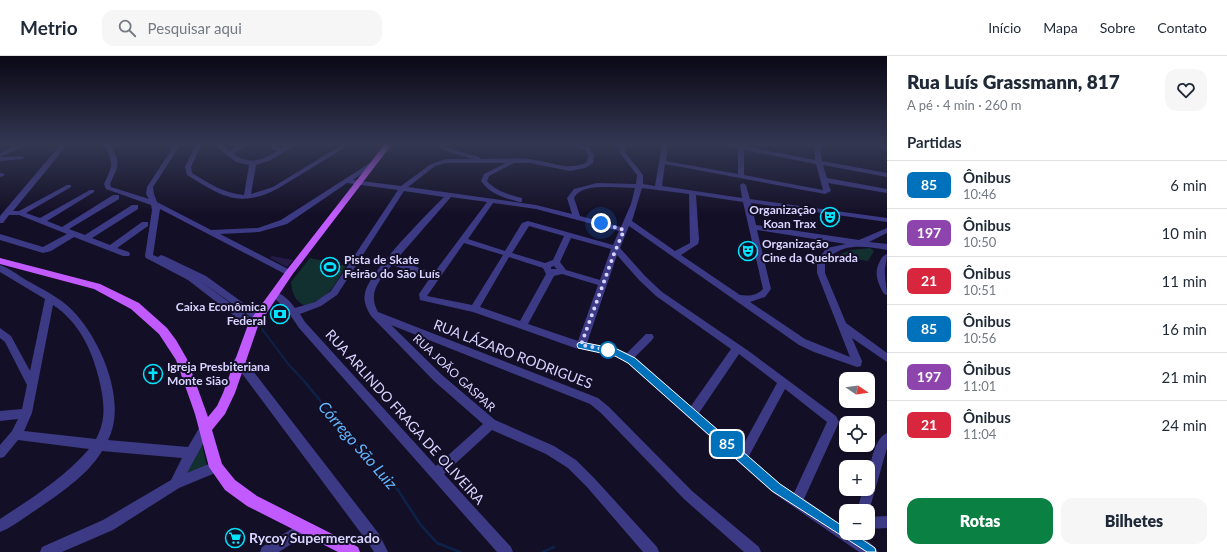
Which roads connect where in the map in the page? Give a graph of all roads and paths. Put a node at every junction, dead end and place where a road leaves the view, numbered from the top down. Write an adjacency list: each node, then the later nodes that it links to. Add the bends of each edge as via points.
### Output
1 (46, 167): 40 (street)
2 (115, 167): 37 (street, via 106,187)
3 (163, 167): 37 (street, via 150,187 149,195)
4 (188, 167): 34 (street, via 189,174 220,193)
5 (252, 167): 34 (street)
6 (310, 167): 34 (street, via 267,192)
7 (367, 167): 22 (street)
8 (371, 167): 23 (main road)
9 (430, 167): 28 (street)
10 (501, 167): 39 (street, via 486,175 484,181 487,186)
11 (562, 167): 12 (street)
12 (582, 167)
13 (634, 167): 25 (street, via 640,175)
14 (662, 167): 27 (street)
15 (692, 167): 20 (street)
16 (741, 167): 20 (street)
17 (820, 167): 21 (street)
18 (846, 167): 19 (street)
19 (887, 175)
20 (741, 176): 21 (street, via 821,193 827,191)
21 (824, 180): 30 (street)
22 (346, 181): 23 (street); 51 (street, via 295,215 272,226 246,232)
23 (358, 182): 28 (street); 70 (main road)
24 (69, 186): 41 (street)
25 (639, 186): 27 (street); 42 (street, via 590,186 578,190 571,195); 47 (street)
26 (743, 186): 36 (street)
27 (658, 188): 31 (street)
28 (402, 189): 32 (street); 81 (street, via 334,293 318,304)
29 (92, 191): 43 (street)
30 (887, 191)
31 (692, 193): 36 (street); 63 (street, via 694,244)
32 (449, 194): 35 (street); 66 (street)
33 (116, 197): 49 (street)
34 (246, 197)
35 (492, 200): 39 (street); 56 (street)
36 (746, 200): 44 (street); 48 (street)
37 (155, 204): 51 (street); 83 (street, via 156,215 148,255 150,258 191,278)
38 (135, 207): 55 (street)
39 (536, 207): 42 (street)
40 (7, 213): 41 (street); 45 (street)
41 (20, 213): 43 (street)
42 (577, 217): 47 (street)
43 (41, 220): 49 (street)
44 (887, 220)
45 (0, 221)
46 (145, 224): 59 (street)
47 (626, 226): 60 (street); 63 (street)
48 (752, 227): 57 (street); 78 (street, via 767,289 761,296)
49 (64, 229): 52 (street)
50 (887, 230): 57 (street)
51 (211, 232): 70 (street)
52 (74, 233): 54 (street, via 44,250); 55 (street)
53 (569, 234): 60 (street); 62 (street, via 532,224 525,225); 67 (street)
54 (0, 237)
55 (87, 238): 59 (street)
56 (463, 240): 62 (street); 71 (street)
57 (860, 242): 58 (street); 85 (street, via 830,250 821,260 821,273)
58 (887, 247)
59 (111, 248): 61 (street)
60 (616, 248): 73 (street); 89 (street, via 649,285)
61 (126, 254)
62 (507, 254): 69 (street); 80 (street)
63 (676, 254): 78 (street)
64 (887, 257): 72 (street, via 879,271)
65 (0, 261): 99 (main road, via 97,286 134,306 163,331 172,343 183,364)
66 (390, 262): 71 (street); 82 (street, via 371,287 369,304)
67 (559, 267): 69 (street, via 549,264); 73 (street)
68 (0, 268): 77 (street)
69 (549, 270): 84 (street)
70 (289, 273): 74 (main road)
71 (436, 277): 80 (street, via 423,294 424,299)
72 (884, 279): 75 (street)
73 (604, 284): 88 (street)
74 (280, 285): 76 (main road); 79 (street, RUA ARLINDO FRAGA DE OLIVEIRA)
75 (887, 292)
76 (274, 294): 79 (street, RUA ARLINDO FRAGA DE OLIVEIRA); 83 (main road)
77 (50, 298): 94 (street); 102 (street, via 59,303 78,324 100,361 110,415)
78 (740, 298): 85 (street, via 802,342 857,363)
79 (284, 301): 81 (street, RUA ARLINDO FRAGA DE OLIVEIRA)
80 (474, 309): 84 (street)
81 (294, 312): 107 (street, RUA ARLINDO FRAGA DE OLIVEIRA, via 302,325)
82 (374, 314): 98 (street, RUA JOÃO GASPAR, via 438,378); 123 (street, RUA LÁZARO RODRIGUES, via 594,401 688,495)
83 (255, 322): 92 (main road)
84 (523, 325): 88 (street)
85 (843, 326): 91 (street)
86 (0, 332): 94 (street, via 8,339)
87 (649, 337): 90 (street)
88 (581, 345): 90 (street)
89 (737, 349): 93 (street); 96 (street)
90 (628, 358): 96 (street)
91 (887, 358)
92 (239, 361): 99 (main road, via 221,410); 120 (street, via 374,539)
93 (783, 382): 105 (street); 109 (street, via 834,422)
94 (33, 386): 95 (street)
95 (27, 413): 97 (street); 100 (street)
96 (692, 414): 105 (street)
97 (0, 416)
98 (491, 424): 107 (street); 122 (street, RUA JOÃO GASPAR, via 563,457 591,483)
99 (206, 430): 104 (street); 106 (main road)
100 (16, 435): 102 (street); 103 (street)
101 (887, 438): 110 (street, via 882,445)
102 (100, 445): 104 (street); 113 (street, via 65,481)
103 (0, 453)
104 (191, 453): 108 (street)
105 (742, 458): 109 (street)
106 (216, 467): 108 (street); 115 (main road, via 230,485 252,501)
107 (436, 474): 121 (street, RUA ARLINDO FRAGA DE OLIVEIRA)
108 (175, 484): 117 (street, via 108,525)
109 (796, 502): 114 (street)
110 (865, 504)
111 (887, 522): 112 (street)
112 (875, 523)
113 (0, 526)
114 (839, 527)
115 (303, 528): 118 (street); 119 (main road)
116 (859, 540): 124 (street)
117 (47, 552)
118 (267, 552)
119 (353, 552)
120 (381, 552)
121 (506, 552)
122 (652, 552)
123 (754, 552)
124 (871, 552)

